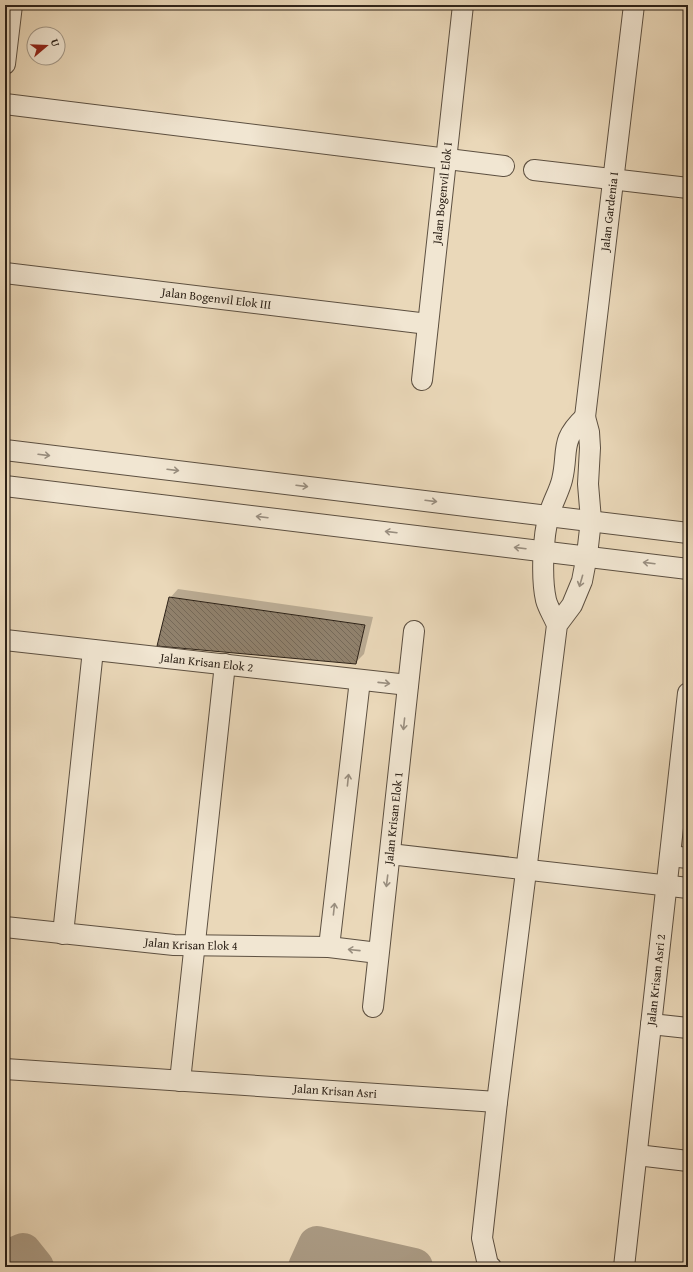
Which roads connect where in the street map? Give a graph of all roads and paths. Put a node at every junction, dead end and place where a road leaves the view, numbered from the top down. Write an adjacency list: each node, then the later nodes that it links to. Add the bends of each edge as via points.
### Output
1 (12, 5): 4 (street)
2 (463, 5): 6 (street, Jalan Bogenvil Elok I)
3 (634, 5): 9 (street, Jalan Gardenia I)
4 (5, 64)
5 (5, 104): 6 (street)
6 (446, 159): 7 (street); 12 (street, Jalan Bogenvil Elok I)
7 (504, 166)
8 (534, 170): 9 (street)
9 (613, 178): 10 (street); 14 (street, Jalan Gardenia I)
10 (688, 188)
11 (5, 273): 12 (street, Jalan Bogenvil Elok III)
12 (428, 324): 13 (street, Jalan Bogenvil Elok I)
13 (422, 380)
14 (585, 417): 16 (street, via 573,428 566,442); 17 (street, Jalan Gardenia I, via 590,448)
15 (5, 450): 19 (street, one-way to 19)
16 (562, 480): 17 (street); 19 (street)
17 (588, 484): 20 (street, Jalan Gardenia I)
18 (5, 486): 22 (street, one-way to 18)
19 (549, 515): 20 (street); 22 (street)
20 (591, 520): 21 (street); 23 (street, Jalan Gardenia I)
21 (688, 533)
22 (544, 550): 23 (street); 25 (street, via 546,600)
23 (587, 555): 24 (street, one-way to 23); 25 (street, Jalan Gardenia I, one-way to 25, via 582,581 572,605)
24 (688, 568)
25 (557, 625): 36 (street)
26 (414, 631): 31 (street, Jalan Krisan Elok 1)
27 (5, 640): 28 (street, Jalan Krisan Elok 2)
28 (93, 650): 29 (street, Jalan Krisan Elok 2); 40 (street)
29 (225, 664): 30 (street, Jalan Krisan Elok 2); 41 (street)
30 (360, 680): 31 (street, Jalan Krisan Elok 2, one-way to 31); 42 (street, one-way to 30)
31 (408, 685): 34 (street, Jalan Krisan Elok 1, one-way to 34)
32 (688, 693): 33 (street, Jalan Krisan Asri 2)
33 (686, 721): 35 (street, Jalan Krisan Asri 2)
34 (390, 854): 36 (street); 43 (street, Jalan Krisan Elok 1, one-way to 43)
35 (679, 857): 37 (street, Jalan Krisan Asri 2)
36 (526, 870): 37 (street); 49 (street)
37 (667, 886): 38 (street); 45 (street, Jalan Krisan Asri 2)
38 (688, 888)
39 (5, 928): 40 (street, Jalan Krisan Elok 4)
40 (63, 934): 41 (street, Jalan Krisan Elok 4)
41 (195, 945): 42 (street, Jalan Krisan Elok 4); 48 (street)
42 (329, 948): 43 (street, Jalan Krisan Elok 4, one-way to 42)
43 (378, 953): 44 (street, Jalan Krisan Elok 1)
44 (374, 1007)
45 (651, 1024): 46 (street); 50 (street, Jalan Krisan Asri 2)
46 (688, 1028)
47 (5, 1069): 48 (street, Jalan Krisan Asri)
48 (180, 1081): 49 (street, Jalan Krisan Asri)
49 (497, 1102): 52 (street, via 482,1238 488,1265)
50 (637, 1155): 51 (street); 53 (street, Jalan Krisan Asri 2)
51 (688, 1161)
52 (491, 1267)
53 (624, 1267)

